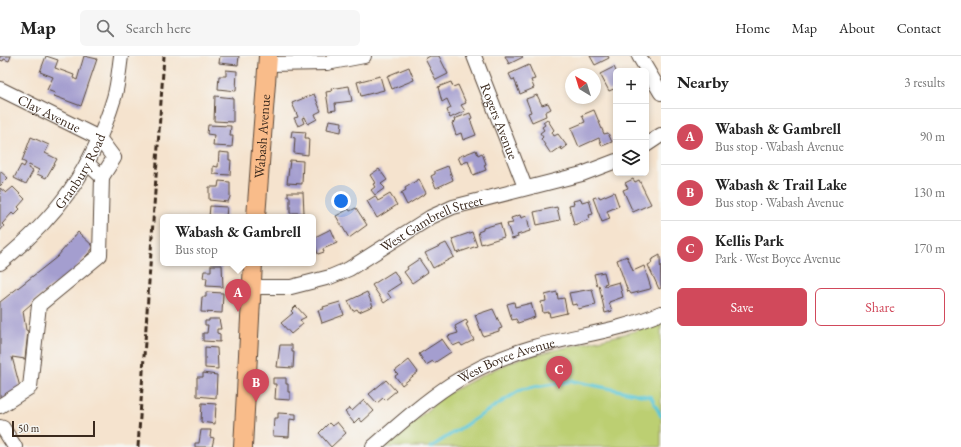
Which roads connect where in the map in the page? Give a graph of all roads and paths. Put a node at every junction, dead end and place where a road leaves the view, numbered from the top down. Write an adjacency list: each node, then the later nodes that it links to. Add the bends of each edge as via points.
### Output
1 (121, 56): 9 (street, Granbury Road, via 114,97)
2 (364, 56): 5 (street, via 327,63)
3 (474, 56): 14 (street, Rogers Avenue)
4 (639, 56): 7 (street)
5 (268, 60): 15 (main road, Wabash Avenue)
6 (0, 89): 9 (street, Clay Avenue)
7 (661, 93)
8 (661, 136): 10 (street)
9 (98, 138): 12 (street, Granbury Road); 13 (street, via 114,158)
10 (649, 143)
11 (613, 162): 14 (street, West Gambrell Street, via 582,174)
12 (87, 163): 13 (street); 16 (street, Granbury Road, via 75,186 60,206 27,242)
13 (102, 177): 20 (street, via 100,254 39,305 30,387)
14 (525, 187): 18 (street, West Gambrell Street, via 453,207 431,217 360,262 330,277 291,287)
15 (256, 214)
16 (0, 264)
17 (253, 266): 18 (main road)
18 (251, 287): 23 (main road)
19 (661, 313): 24 (street, West Boyce Avenue, via 609,331 535,347 478,368 433,395)
20 (0, 406)
21 (0, 428): 22 (street, via 3,428)
22 (15, 447)
23 (243, 447)
24 (373, 447)

